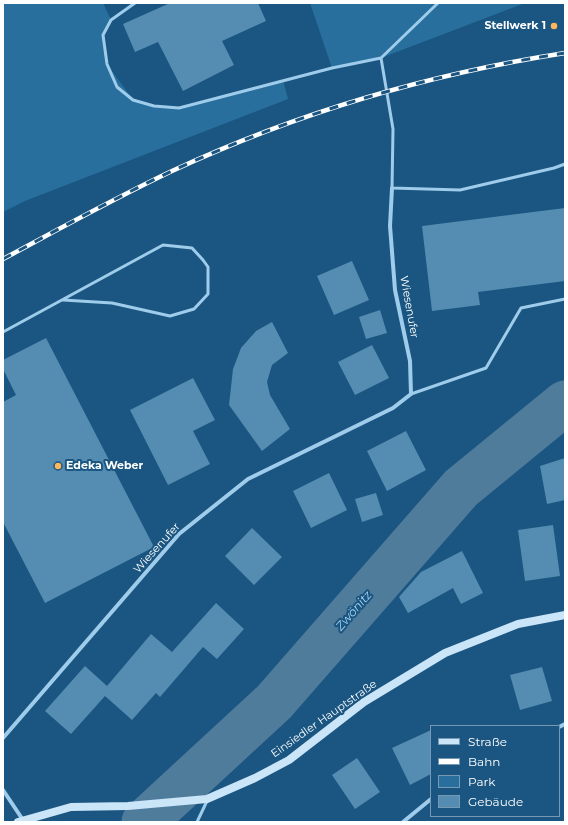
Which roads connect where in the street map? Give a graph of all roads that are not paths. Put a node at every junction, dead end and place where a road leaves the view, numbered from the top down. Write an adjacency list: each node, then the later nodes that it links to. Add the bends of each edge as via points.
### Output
1 (135, 3): 3 (lane, via 111,20 103,35 107,64 118,87 133,100 154,106 180,108 332,68)
2 (438, 3): 3 (lane)
3 (381, 58): 5 (lane, Wiesenufer, via 393,129)
4 (565, 164): 5 (lane, via 460,190)
5 (392, 188): 9 (street, Wiesenufer, via 390,226 395,290 410,360)
6 (565, 299): 9 (lane, via 521,308 486,368)
7 (63, 300): 7 (lane, via 112,303 170,316 194,309 208,294 208,267 192,248 163,245); 8 (lane)
8 (3, 332)
9 (411, 394): 11 (street, Wiesenufer, via 393,408 248,479 178,534)
10 (565, 615): 13 (main road, Einsiedler Hauptstraße, via 518,624 445,653 364,702 289,760)
11 (3, 738)
12 (3, 790): 15 (street)
13 (207, 799): 15 (main road, Einsiedler Hauptstraße, via 128,806 70,807); 16 (lane)
14 (430, 800): 17 (street)
15 (20, 821)
16 (197, 822)
17 (403, 822)

